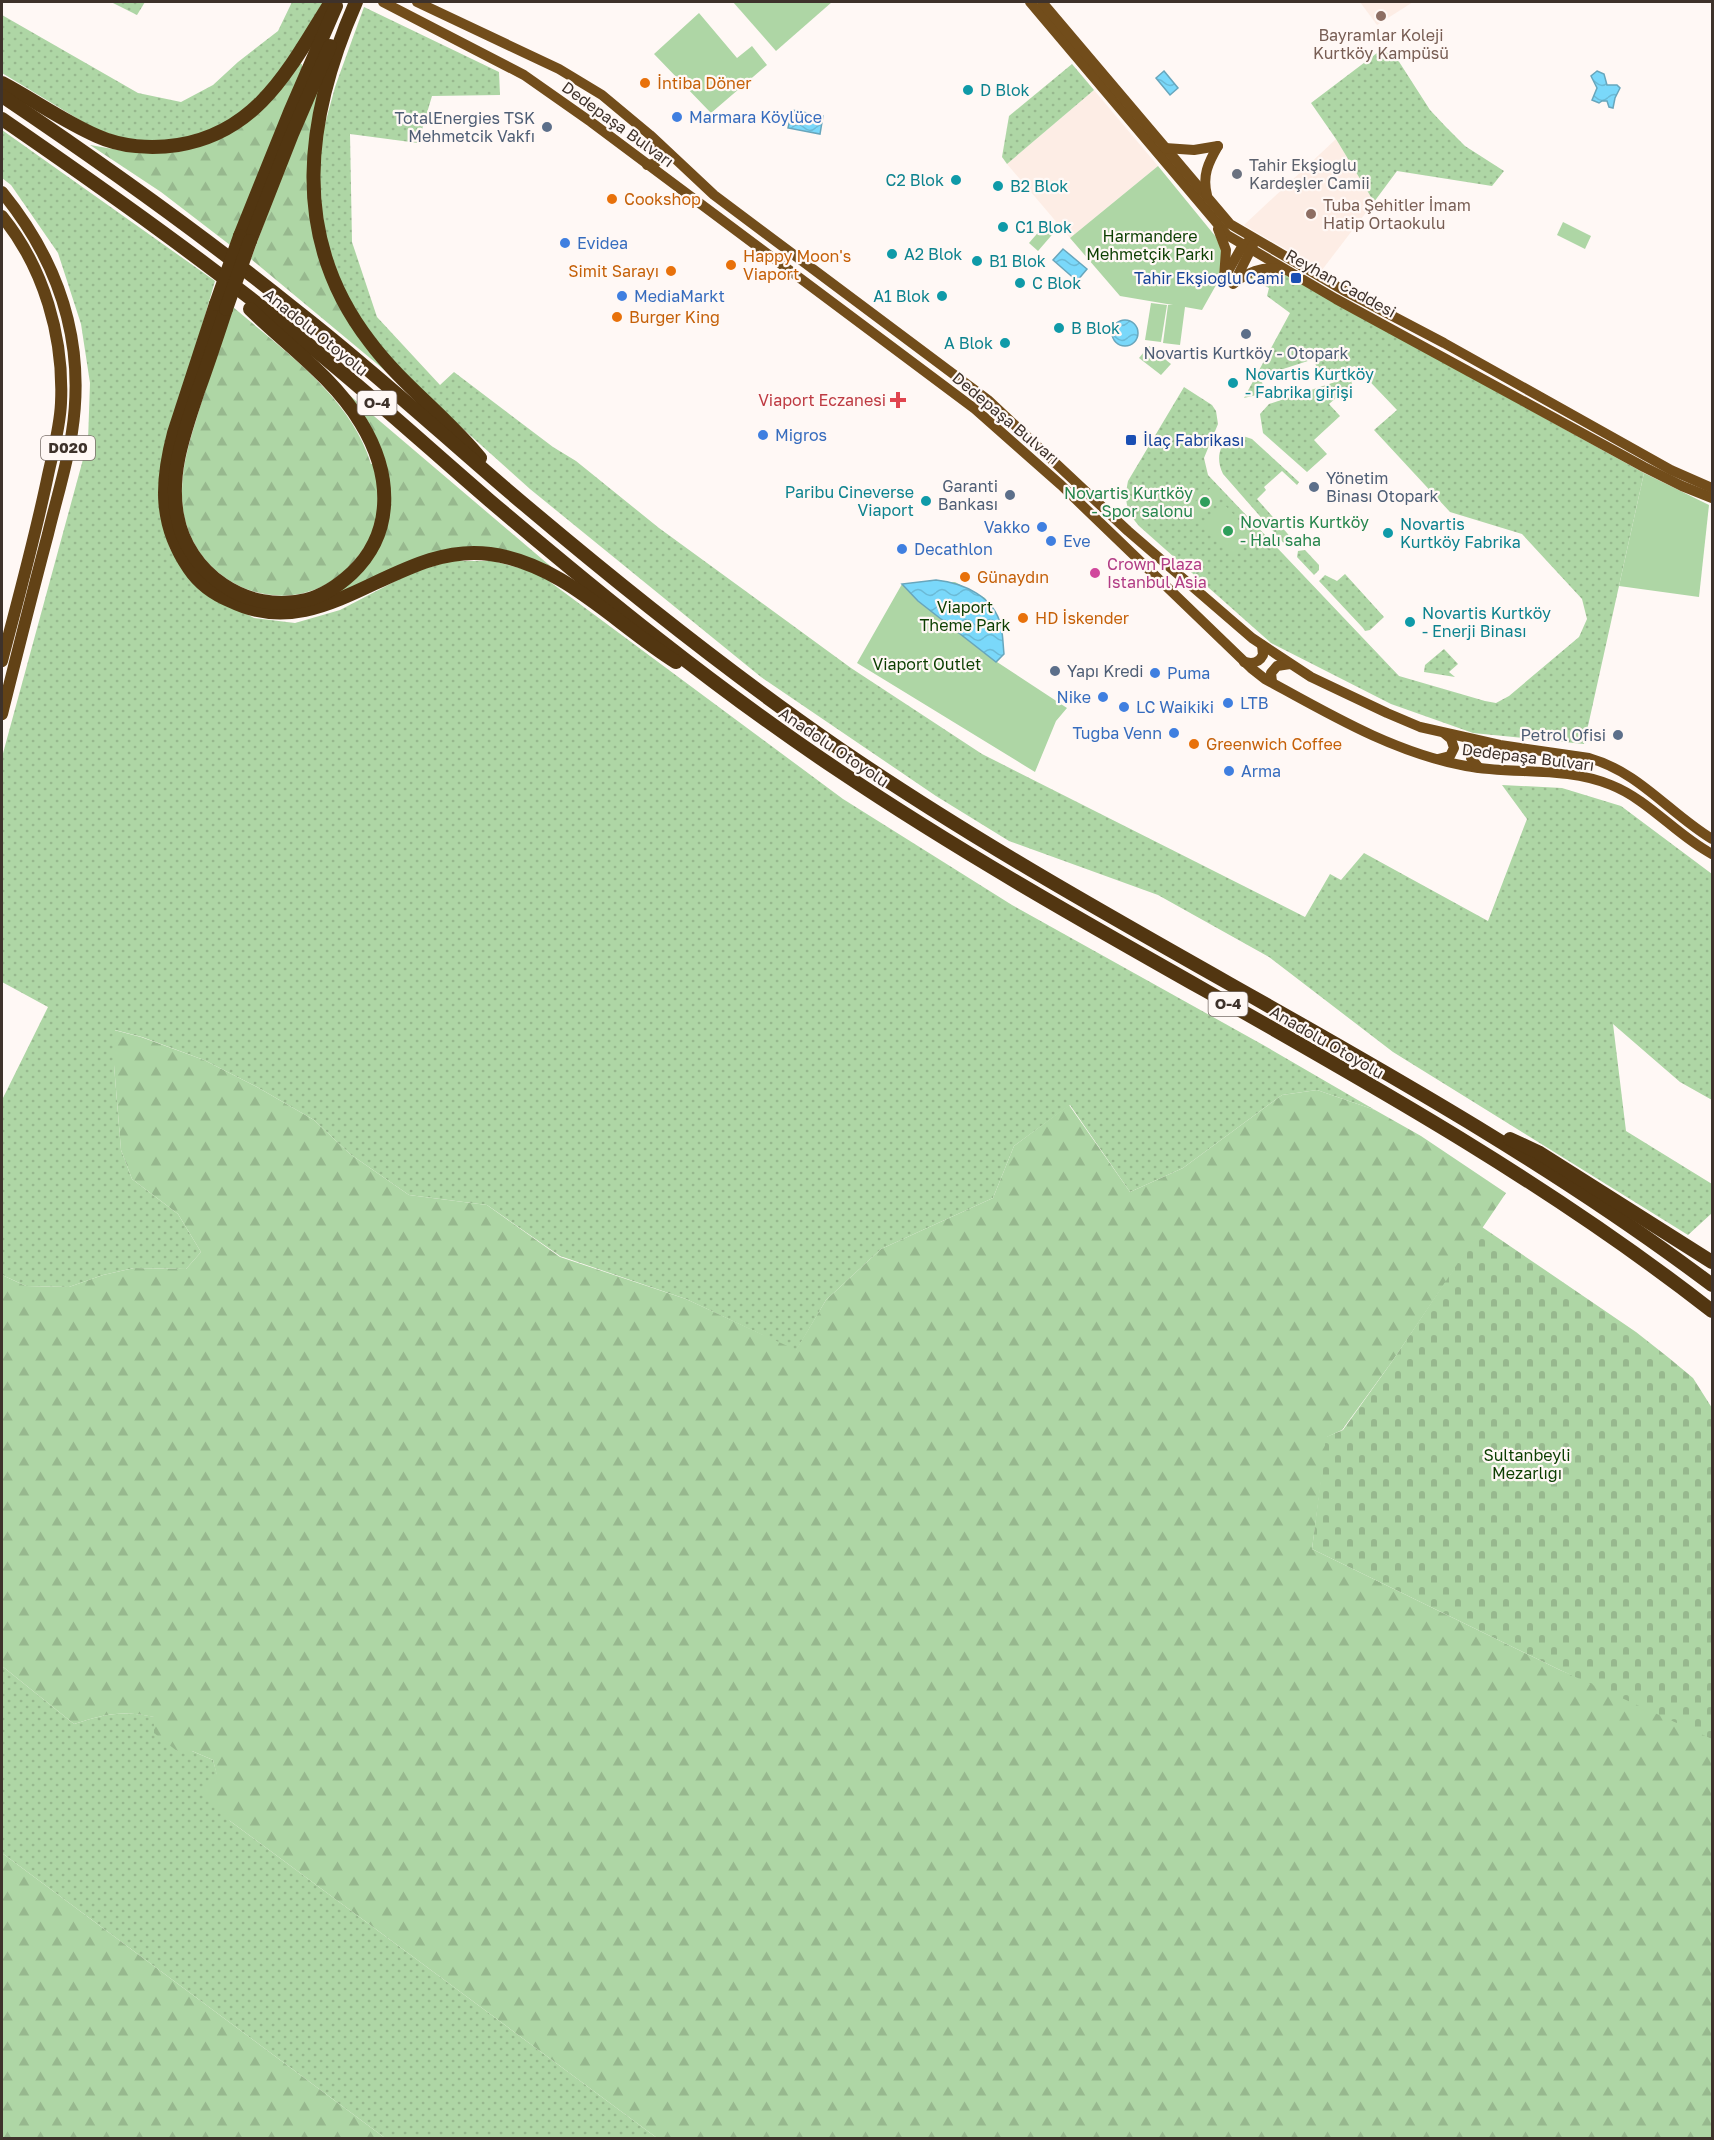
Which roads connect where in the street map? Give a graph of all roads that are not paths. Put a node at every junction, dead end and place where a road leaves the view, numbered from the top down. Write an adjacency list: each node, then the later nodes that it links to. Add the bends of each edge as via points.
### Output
1 (331, 2): 11 (highway, via 271,93 241,120 191,143 140,147 99,137)
2 (338, 2): 21 (highway, via 290,112)
3 (350, 2): 21 (highway)
4 (356, 2): 27 (highway, via 326,84 314,141 314,201 327,261 346,305 369,342 468,443)
5 (383, 2): 10 (main road, Dedepaşa Bulvarı)
6 (417, 2): 9 (main road, Dedepaşa Bulvarı)
7 (1029, 2): 20 (main road, Reyhan Caddesi)
8 (1042, 2): 15 (main road, Reyhan Caddesi)
9 (540, 59): 10 (main road, via 523,62); 14 (main road, Dedepaşa Bulvarı, via 602,95)
10 (524, 75): 16 (main road, Dedepaşa Bulvarı)
11 (2, 83)
12 (2, 96): 27 (highway, Anadolu Otoyolu / O-4, via 185,223 299,312)
13 (2, 119): 23 (highway, Anadolu Otoyolu / O-4)
14 (659, 144): 16 (main road, via 660,160); 30 (main road, Dedepaşa Bulvarı, via 714,195 988,400 1128,531)
15 (1165, 148): 18 (main road, Reyhan Caddesi); 18 (main road, via 1194,150 1218,146 1205,173)
16 (647, 165): 32 (main road, Dedepaşa Bulvarı, via 975,409 1061,485)
17 (2, 192): 36 (highway, D020, via 33,234 51,268 72,339 76,381 72,435)
18 (1208, 198): 22 (main road, Reyhan Caddesi)
19 (2, 216): 31 (highway, D020, via 46,296 61,378 54,447)
20 (1215, 222): 22 (main road, Reyhan Caddesi, via 1227,235); 25 (main road, via 1226,250)
21 (245, 239): 26 (highway, bridge)
22 (1250, 245): 24 (main road, Reyhan Caddesi); 25 (main road); 28 (main road, Reyhan Caddesi, via 1444,343 1671,470)
23 (208, 268): 26 (highway, via 329,385 361,423 376,454 385,502 377,540 349,576 306,600 261,601 231,591 214,580 192,556 180,526 176,470); 35 (highway, Anadolu Otoyolu / O-4, via 313,348 604,596)
24 (1289, 271): 25 (main road, via 1267,267); 29 (main road, Reyhan Caddesi, via 1644,466)
25 (1228, 281)
26 (221, 307): 35 (highway, via 174,433 164,494 175,544 204,585 229,601 258,611 301,612 442,556 488,553 513,558 560,579 656,649)
27 (504, 487): 43 (highway, Anadolu Otoyolu / O-4, via 694,644 841,750 1067,892)
28 (1713, 488)
29 (1713, 498)
30 (1262, 645): 32 (main road, via 1262,658 1254,663); 33 (main road, Dedepaşa Bulvarı)
31 (2, 661)
32 (1244, 662): 34 (main road, Dedepaşa Bulvarı)
33 (1291, 664): 34 (main road, via 1273,669); 37 (main road, Dedepaşa Bulvarı, via 1387,713)
34 (1272, 682): 39 (main road, Dedepaşa Bulvarı, via 1373,736)
35 (741, 703): 46 (highway, Anadolu Otoyolu / O-4, via 915,821 1038,896 1488,1156 1607,1234)
36 (2, 714)
37 (1445, 734): 38 (main road, Dedepaşa Bulvarı); 39 (main road, via 1454,743 1453,753)
38 (1487, 743): 40 (main road, via 1472,751 1471,758); 41 (main road, Dedepaşa Bulvarı, via 1602,761 1653,792 1694,828)
39 (1437, 759): 40 (main road, Dedepaşa Bulvarı)
40 (1479, 768): 42 (main road, Dedepaşa Bulvarı, via 1562,774 1609,784)
41 (1713, 839)
42 (1713, 854)
43 (1459, 1115): 44 (highway, via 1538,1152); 45 (highway, Anadolu Otoyolu / O-4, via 1586,1195)
44 (1713, 1262)
45 (1713, 1285)
46 (1713, 1311)

